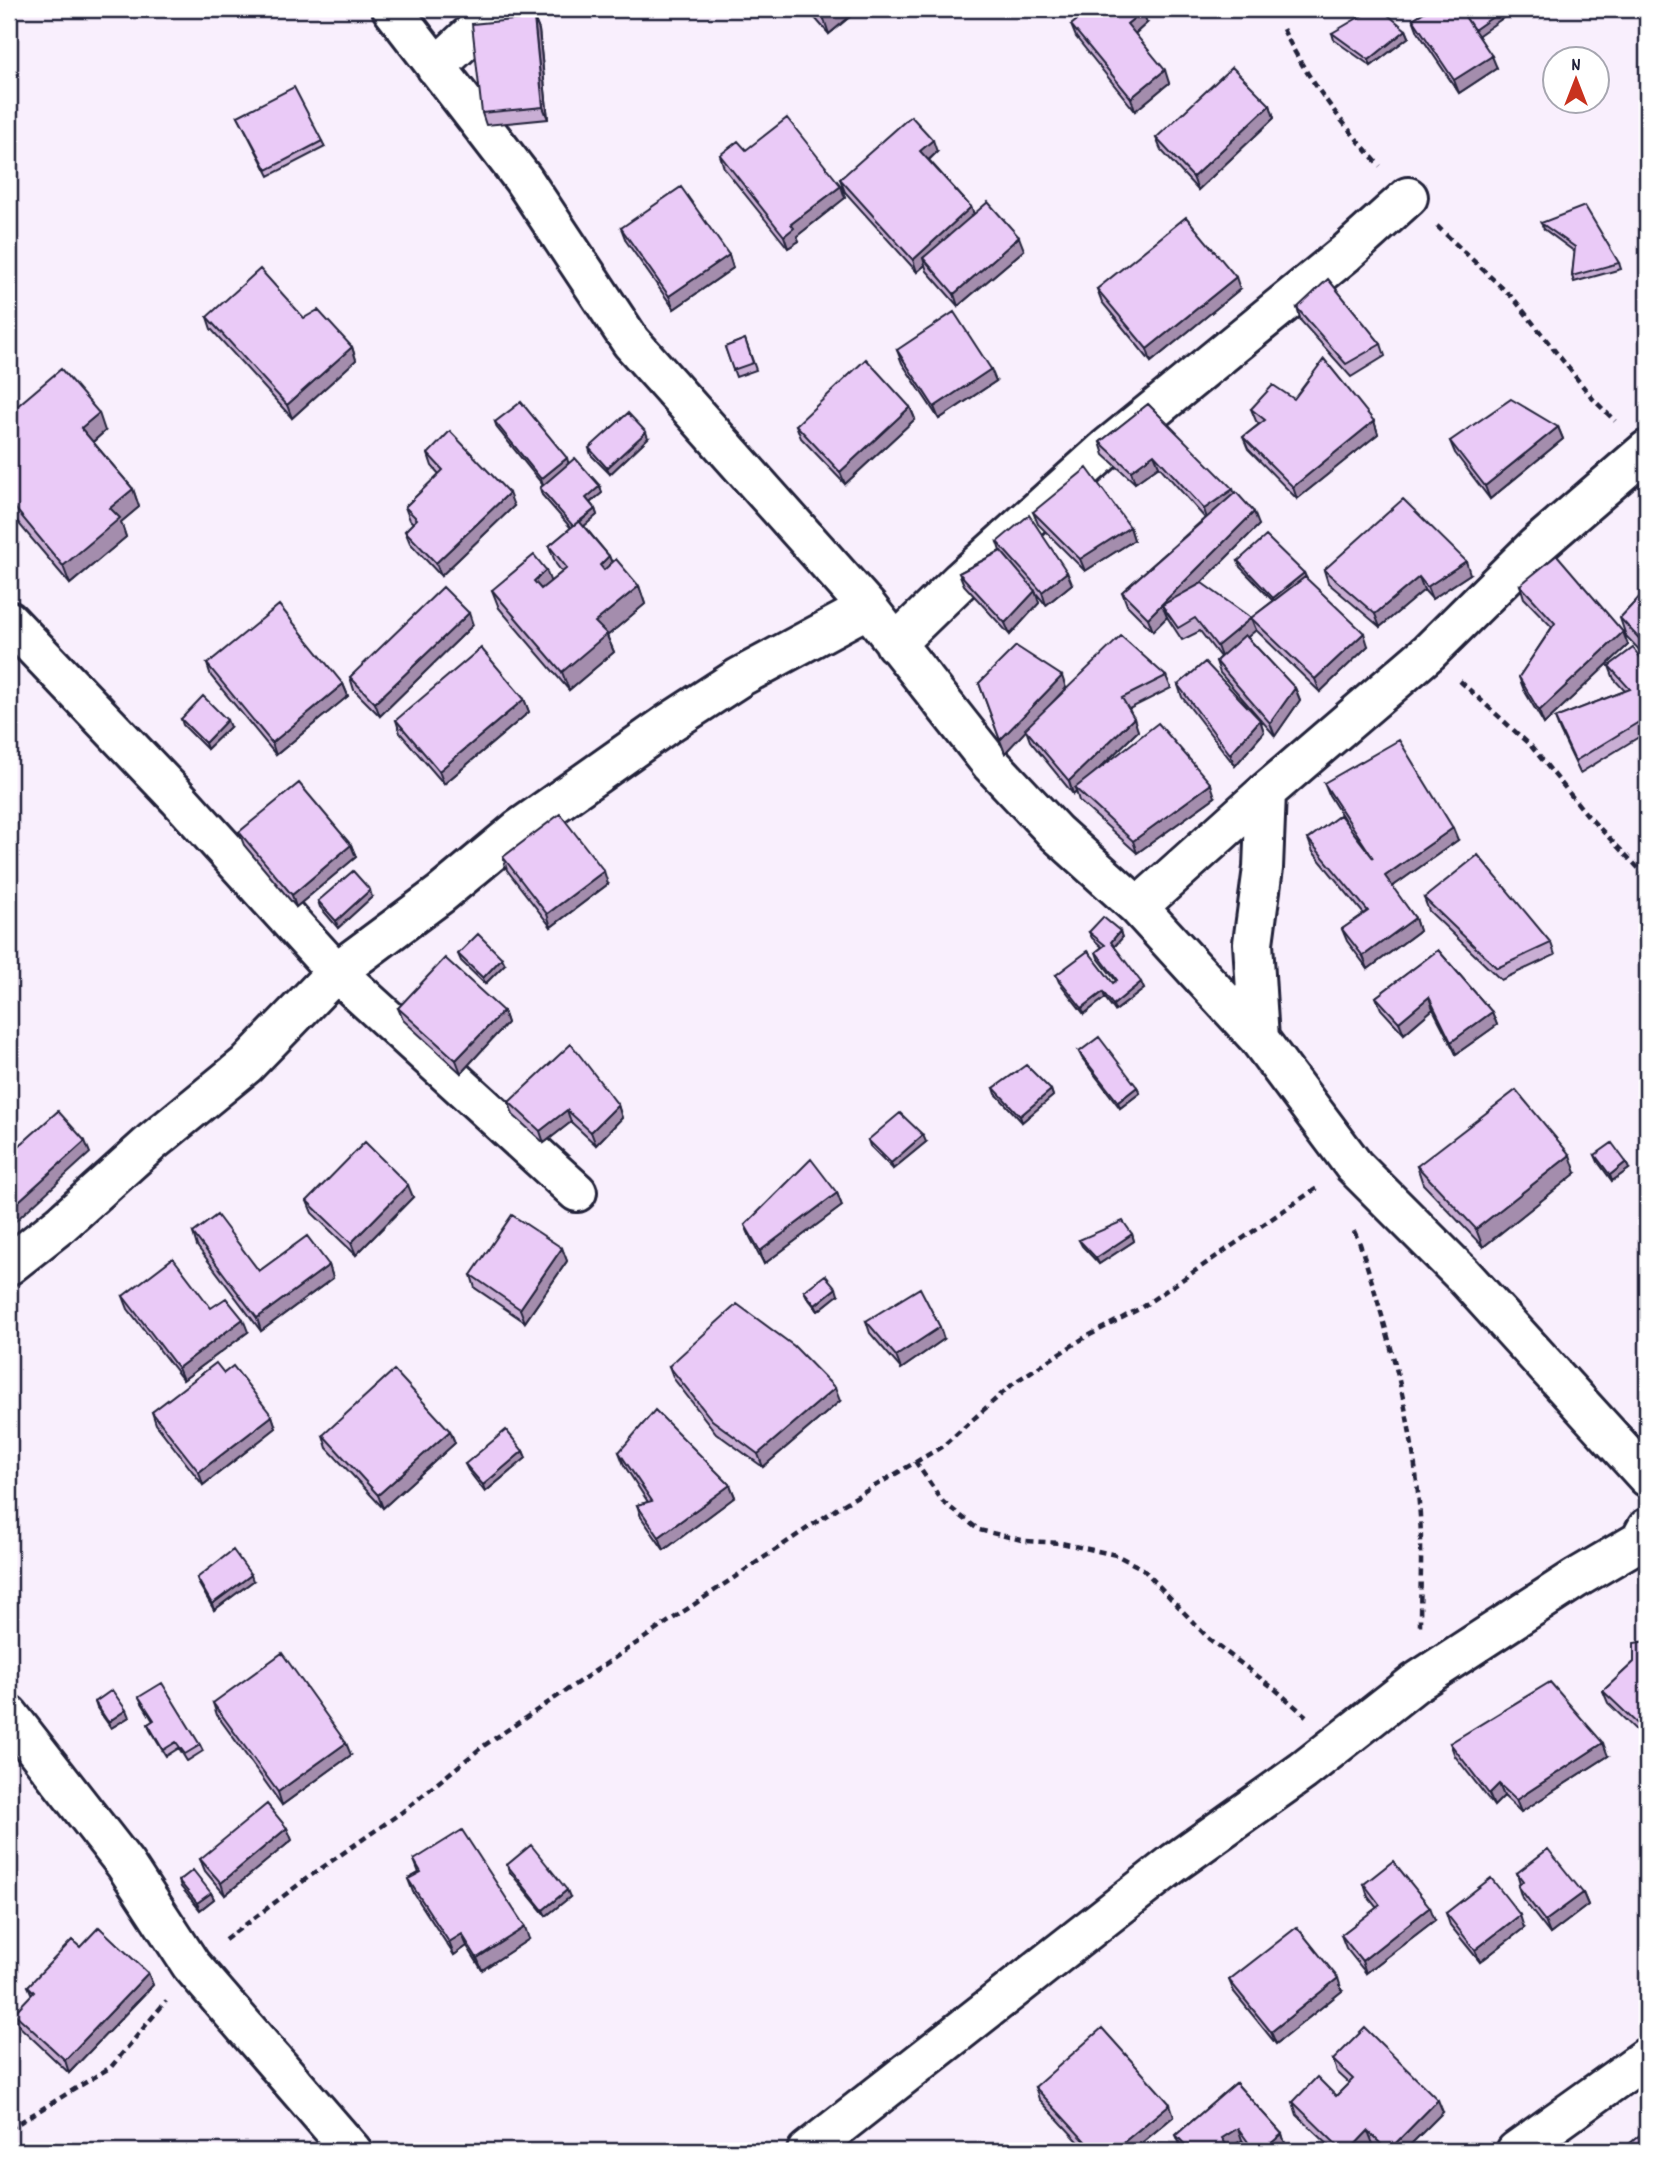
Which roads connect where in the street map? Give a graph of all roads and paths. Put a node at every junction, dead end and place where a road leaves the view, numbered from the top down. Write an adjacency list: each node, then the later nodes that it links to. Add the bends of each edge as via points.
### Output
1 (392, 9): 4 (street)
2 (498, 9): 4 (street)
3 (1283, 29): 5 (path, via 1299,62 1355,138)
4 (436, 67): 7 (street, via 523,179 631,342)
5 (1408, 197): 6 (path, via 1514,299 1593,399); 9 (street, via 1107,449)
6 (1646, 451): 10 (street, via 1536,546)
7 (868, 608): 9 (street); 14 (street, via 668,723 519,830)
8 (9, 621): 14 (street)
9 (895, 644): 13 (street, via 991,764 1055,832)
10 (1429, 652): 11 (street); 12 (path, via 1531,746 1588,816)
11 (1266, 792): 13 (street); 15 (street, via 1263,868 1252,943)
12 (1647, 877)
13 (1138, 908): 15 (street)
14 (336, 972): 17 (street); 19 (street, via 246,1065)
15 (1259, 1039): 16 (street)
16 (1354, 1166): 20 (path, via 1139,1309 1015,1382 943,1446); 21 (street, via 1463,1275)
17 (577, 1192)
18 (1350, 1223): 23 (path, via 1392,1349 1414,1459 1420,1557)
19 (9, 1265)
20 (915, 1461): 25 (path, via 943,1503 979,1530 1116,1555 1143,1569 1209,1639 1276,1689); 26 (path, via 816,1522 482,1747 402,1812)
21 (1647, 1478)
22 (1647, 1528): 23 (street, via 1640,1541)
23 (1415, 1683): 25 (street)
24 (9, 1715): 26 (street, via 125,1864)
25 (1337, 1744): 30 (street, via 1174,1863)
26 (191, 1965): 28 (path, via 111,2067); 29 (street)
27 (1647, 2057): 31 (street)
28 (9, 2129)
29 (352, 2151)
30 (807, 2151)
31 (1516, 2151)

